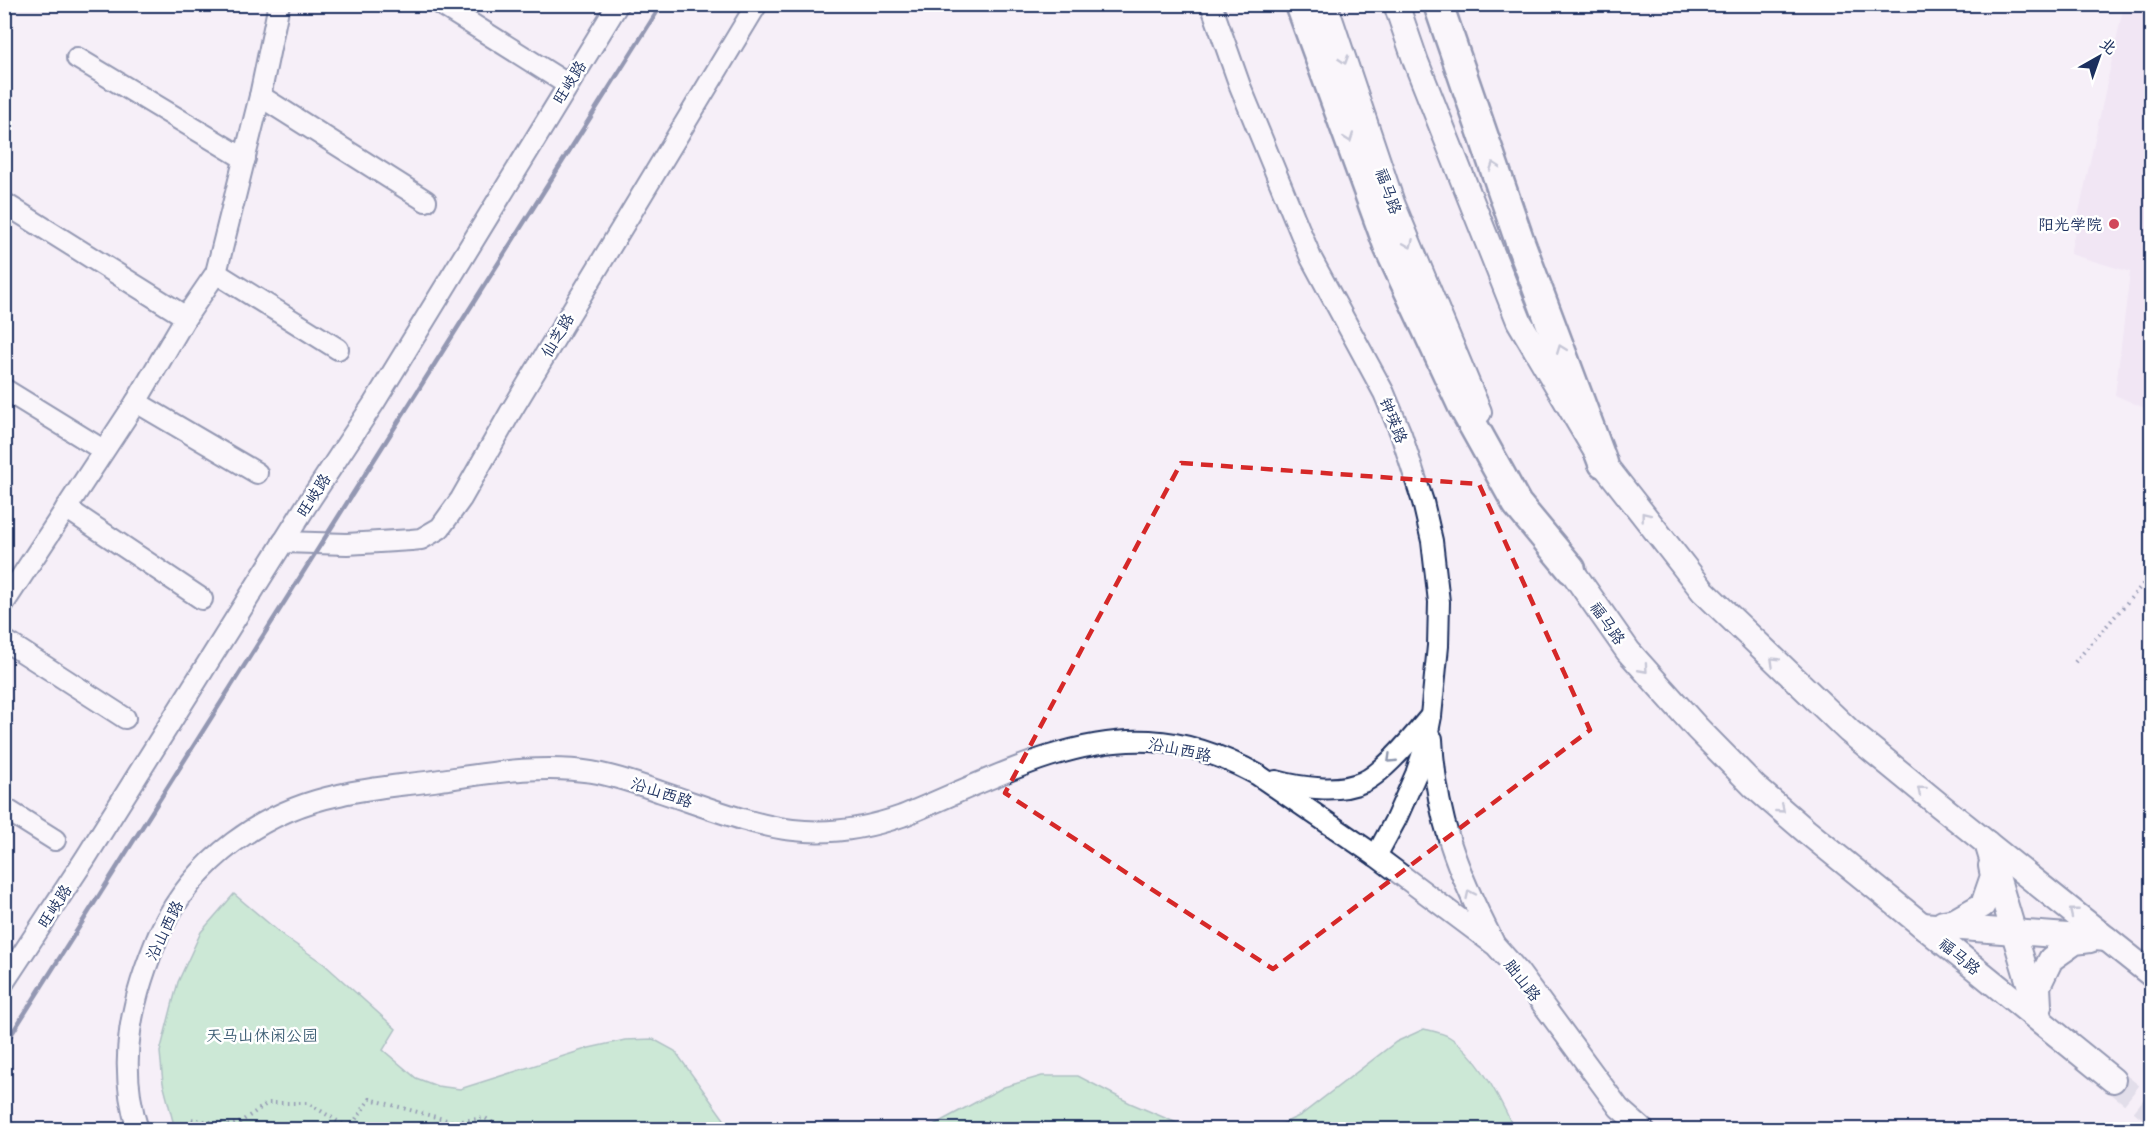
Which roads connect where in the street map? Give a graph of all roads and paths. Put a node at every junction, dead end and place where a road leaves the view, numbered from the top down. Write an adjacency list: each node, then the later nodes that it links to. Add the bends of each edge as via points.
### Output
1 (279, 4): 12 (street)
2 (440, 4): 11 (street)
3 (618, 4): 11 (street, 旺岐路)
4 (757, 4): 25 (street, 仙芝路, via 440,528 411,540)
5 (1211, 4): 32 (street, 钟瑛路, via 1240,86 1311,258 1384,393 1423,502 1439,602)
6 (1300, 4): 26 (highway, one-way to 26, via 1389,248 1462,407 1517,504)
7 (1326, 4): 26 (main road, 福马路, one-way to 26, via 1392,203 1486,428)
8 (1396, 4): 22 (main road, via 1519,321)
9 (1438, 4): 22 (highway, one-way to 9, via 1520,242)
10 (77, 58): 13 (street)
11 (567, 84): 25 (street, 旺岐路, via 374,402)
12 (260, 96): 13 (street); 14 (street)
13 (245, 159): 16 (street)
14 (426, 201)
15 (4, 203): 17 (street)
16 (216, 273): 17 (street); 18 (street)
17 (186, 317): 20 (street)
18 (338, 349)
19 (4, 389): 21 (street)
20 (136, 402): 21 (street); 23 (street)
21 (103, 450): 24 (street)
22 (1604, 463): 37 (main road, one-way to 22, via 1849,731 1703,591)
23 (257, 473)
24 (66, 508): 28 (street); 29 (street)
25 (283, 542): 44 (street, 旺岐路)
26 (1571, 569): 39 (main road, 福马路, one-way to 39, via 1628,651 1731,763 1806,831)
27 (2151, 573): 31 (path)
28 (202, 599)
29 (4, 603)
30 (4, 640): 33 (street)
31 (2075, 662)
32 (1431, 716): 34 (street, one-way to 34, via 1363,782 1320,789 1292,786); 38 (street, 钟瑛路, via 1416,774); 42 (street, one-way to 32, via 1462,877 1441,816)
33 (125, 718)
34 (1258, 775): 38 (street, 沿山西路); 49 (street, 沿山西路, via 1192,748 1150,741 1119,742 1084,747 1031,763 880,824 821,832 773,828 607,775 566,769 484,774 352,792 293,808 236,840 195,877 172,908 146,966 127,1042 129,1098)
35 (4, 808): 36 (street)
36 (55, 840)
37 (1987, 843): 39 (main road, via 1992,876 1983,905 1955,921); 40 (main road); 41 (main road, one-way to 37)
38 (1376, 856): 42 (street, 胐山路)
39 (1922, 925): 40 (main road); 45 (main road, 福马路)
40 (2014, 931): 41 (main road); 45 (main road)
41 (2107, 939): 43 (main road); 45 (main road, via 2075,942 2051,959 2038,986)
42 (1496, 946): 52 (street, 胐山路, via 1619,1108)
43 (2151, 975)
44 (4, 982)
45 (2040, 1020): 46 (main road, 福马路)
46 (2113, 1080)
47 (230, 1127): 48 (path, via 268,1103 308,1103); 50 (path, via 191,1119)
48 (350, 1129): 51 (path, via 370,1099 454,1122 485,1118)
49 (138, 1130)
50 (189, 1130)
51 (505, 1130)
52 (1644, 1130)

